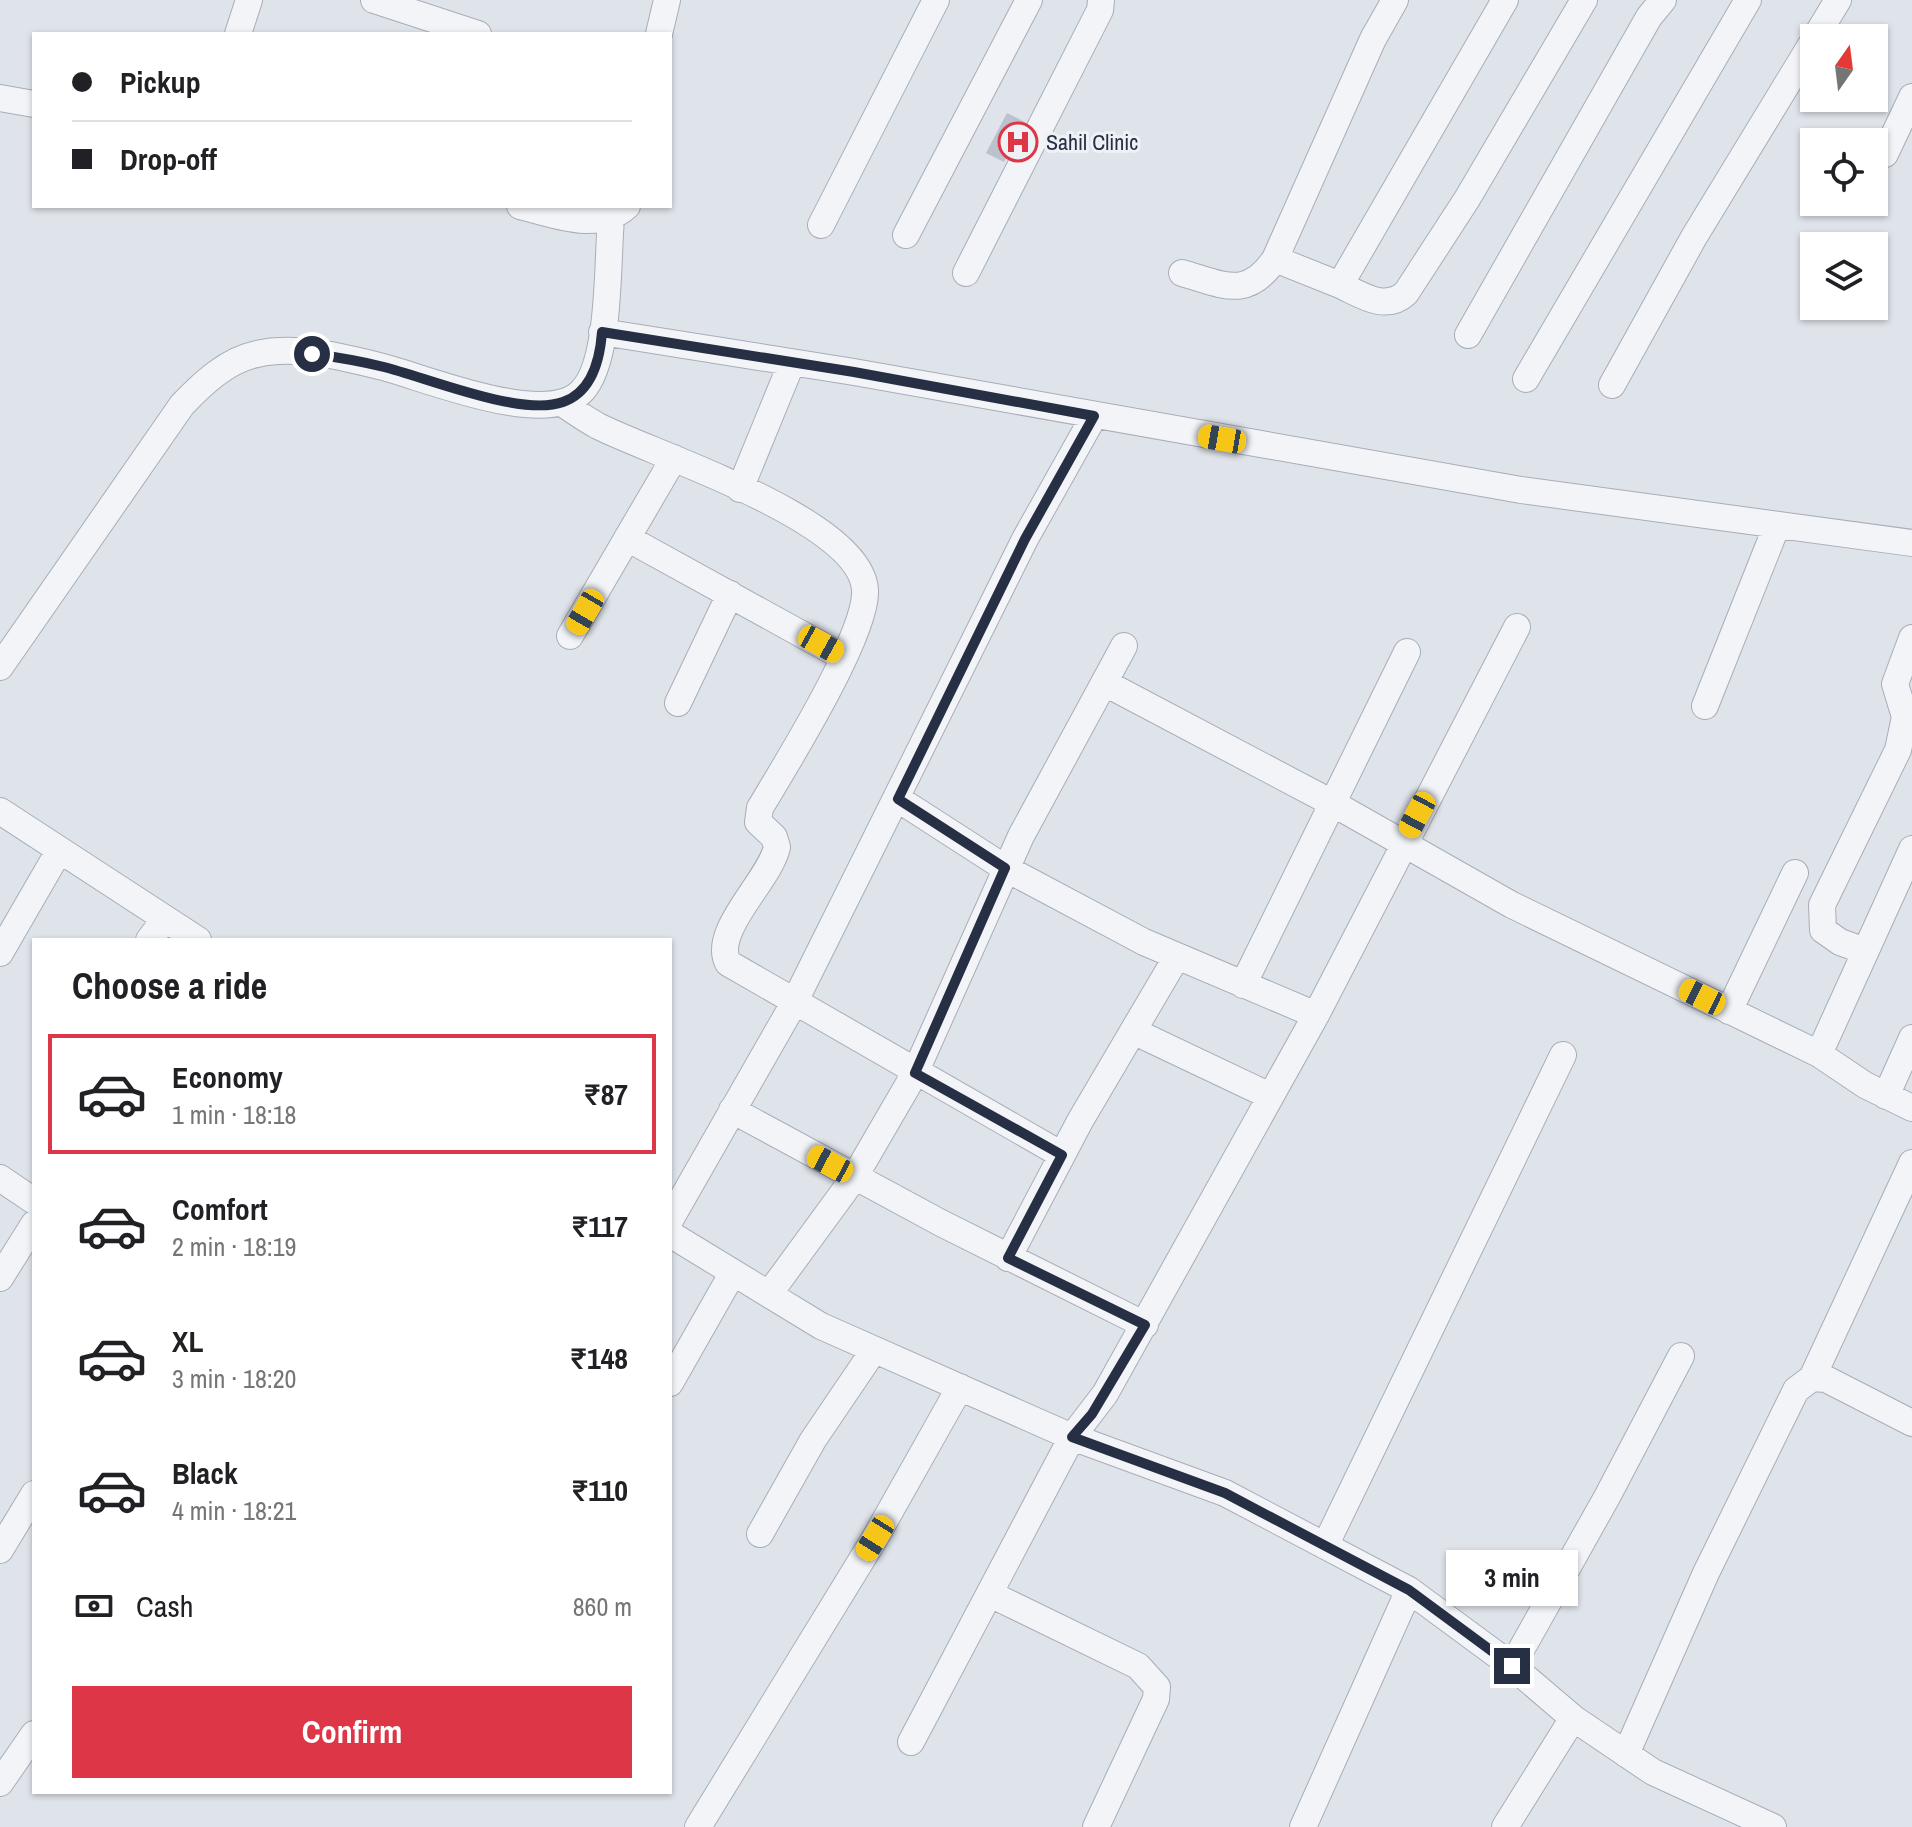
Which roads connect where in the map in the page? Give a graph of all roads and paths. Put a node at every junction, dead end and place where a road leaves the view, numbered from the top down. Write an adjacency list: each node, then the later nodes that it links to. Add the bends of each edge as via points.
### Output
1 (249, 0): 14 (street)
2 (374, 0): 15 (street)
3 (667, 0): 16 (street)
4 (936, 0): 24 (street)
5 (1029, 0): 25 (street)
6 (1101, 0): 27 (street)
7 (1395, 0): 26 (street)
8 (1505, 0): 29 (street)
9 (1584, 0): 29 (street, via 1406,293 1392,303 1378,303)
10 (1663, 0): 31 (street)
11 (1748, 0): 33 (street)
12 (1838, 0): 13 (street)
13 (1824, 24)
14 (239, 32)
15 (472, 32)
16 (659, 32)
17 (1800, 64): 34 (street)
18 (1912, 97): 21 (street)
19 (0, 98): 20 (street)
20 (32, 104)
21 (1888, 148)
22 (529, 208): 23 (street, via 584,220)
23 (619, 212): 30 (street)
24 (821, 225)
25 (906, 235)
26 (1275, 259): 28 (street, via 1261,279 1245,287); 29 (street)
27 (966, 273)
28 (1182, 273)
29 (1340, 285)
30 (602, 332): 32 (street); 35 (street, via 593,374 582,392)
31 (1468, 335)
32 (792, 362): 36 (street); 38 (street)
33 (1526, 379)
34 (1612, 385)
35 (562, 403): 37 (street, via 598,426); 49 (street, via 521,403 341,358 282,351 253,355 201,384 182,405)
36 (1094, 416): 39 (street, via 1521,490); 54 (street, via 1025,539)
37 (674, 458): 38 (street); 40 (street)
38 (740, 489): 48 (street, via 828,536 862,573 863,613)
39 (1777, 525): 41 (street); 53 (street)
40 (627, 538): 42 (street); 44 (street)
41 (1912, 543)
42 (730, 594): 48 (street); 52 (street)
43 (1517, 627): 57 (street)
44 (570, 636)
45 (1912, 638): 51 (street)
46 (1124, 646): 50 (street)
47 (1407, 652): 55 (street)
48 (843, 657): 69 (street, via 760,808 758,822 777,841 776,856 724,946 728,963)
49 (0, 667)
50 (1105, 683): 55 (street); 60 (street)
51 (1903, 687): 65 (street, via 1905,717 1898,750 1822,905 1823,930)
52 (678, 703)
53 (1705, 706)
54 (898, 799): 60 (street); 69 (street)
55 (1334, 804): 57 (street); 68 (street)
56 (0, 811): 59 (street)
57 (1403, 842): 70 (street, via 1512,905); 71 (street)
58 (1912, 849): 65 (street)
59 (59, 851): 62 (street); 66 (street)
60 (1005, 868): 67 (street); 76 (street)
61 (1795, 873): 70 (street)
62 (165, 919): 63 (street); 64 (street)
63 (151, 938)
64 (195, 938)
65 (1865, 951): 74 (street)
66 (0, 953)
67 (1176, 958): 68 (street); 72 (street)
68 (1243, 985): 71 (street)
69 (794, 1003): 76 (street); 80 (street)
70 (1729, 1011): 74 (street)
71 (1316, 1015): 77 (street)
72 (1133, 1031): 77 (street); 81 (street)
73 (1912, 1038): 78 (street)
74 (1819, 1054): 78 (street)
75 (1563, 1055): 103 (street)
76 (915, 1073): 81 (street); 84 (street)
77 (1270, 1096): 93 (street)
78 (1886, 1096): 79 (street)
79 (1912, 1108)
80 (732, 1110): 84 (street); 86 (street)
81 (1062, 1155): 89 (street)
82 (1912, 1163): 96 (street)
83 (0, 1178): 85 (street)
84 (854, 1178): 89 (street); 92 (street)
85 (32, 1200)
86 (672, 1216)
87 (32, 1227): 91 (street)
88 (672, 1235): 90 (street)
89 (1008, 1258): 93 (street)
90 (732, 1274): 92 (street); 97 (street)
91 (0, 1278)
92 (769, 1294): 94 (street)
93 (1145, 1325): 100 (street, via 1092,1414)
94 (874, 1350): 98 (street); 102 (street, via 813,1440)
95 (1681, 1356): 107 (street)
96 (1812, 1378): 99 (street, via 1845,1386); 111 (street, via 1796,1390 1706,1573)
97 (672, 1379)
98 (960, 1387): 100 (street); 113 (street, via 875,1538)
99 (1912, 1423)
100 (1072, 1437): 103 (street, via 1225,1493); 106 (street)
101 (32, 1497): 104 (street)
102 (760, 1534)
103 (1325, 1546): 105 (street)
104 (0, 1550)
105 (1409, 1590): 107 (street); 115 (street)
106 (990, 1594): 110 (street); 114 (street, via 1138,1666 1157,1687)
107 (1512, 1666): 108 (street)
108 (1573, 1718): 111 (street); 116 (street)
109 (32, 1737): 112 (street)
110 (911, 1742)
111 (1626, 1754): 117 (street, via 1653,1772)
112 (0, 1783)
113 (698, 1827)
114 (1096, 1827)
115 (1303, 1827)
116 (1505, 1827)
117 (1773, 1827)

